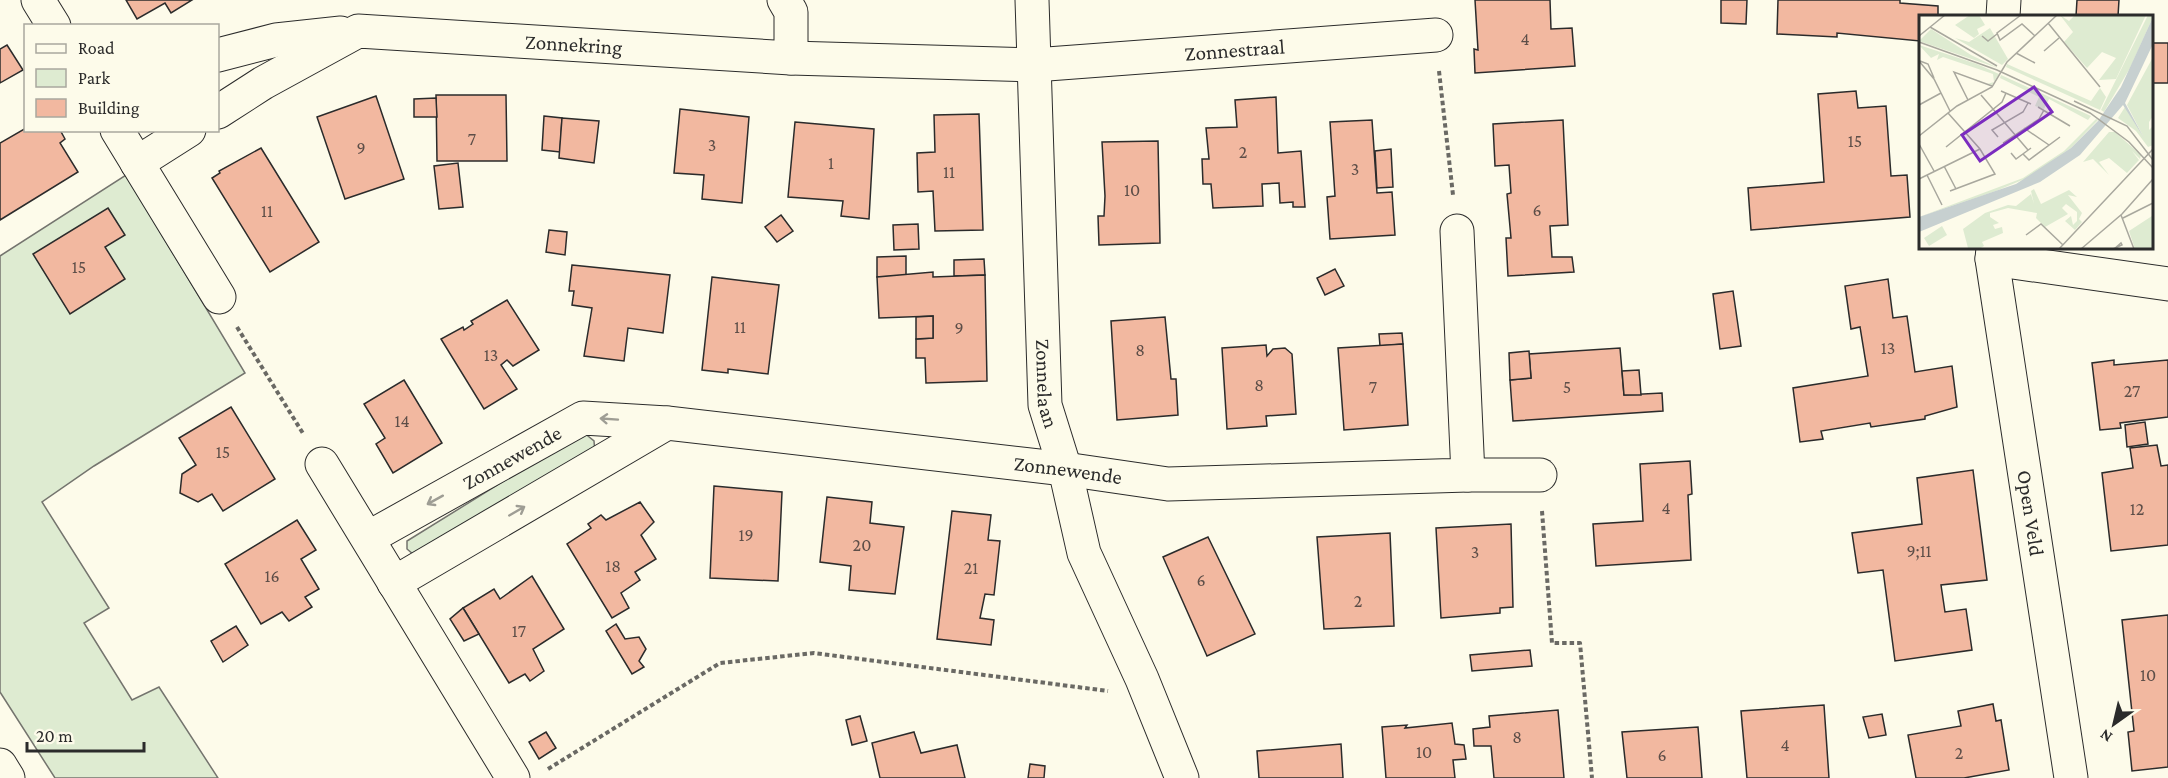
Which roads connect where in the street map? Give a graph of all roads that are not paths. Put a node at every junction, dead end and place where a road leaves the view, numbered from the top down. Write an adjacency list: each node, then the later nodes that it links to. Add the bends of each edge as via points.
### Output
1 (38, 0): 6 (main road)
2 (784, 0): 10 (main road, via 791,12)
3 (1032, 0): 11 (main road, Zonnelaan)
4 (2004, 0): 5 (main road)
5 (2003, 15)
6 (53, 24)
7 (358, 31): 9 (main road, Zonnekring, via 276,40); 10 (main road, Zonnekring); 12 (main road)
8 (1436, 35): 11 (main road, Zonnestraal)
9 (219, 55)
10 (791, 58): 11 (main road, Zonnekring)
11 (1034, 65): 22 (main road, Zonnelaan, via 1045,405)
12 (219, 111)
13 (118, 132): 15 (main road)
14 (186, 132): 15 (main road)
15 (137, 163): 19 (main road)
16 (1457, 231): 23 (main road)
17 (1993, 253): 18 (main road); 31 (main road, Open Veld)
18 (2168, 284)
19 (219, 297)
20 (667, 423): 22 (main road, Zonnewende); 25 (main road, Zonnewende, one-way to 25, via 582,418); 26 (main road, one-way to 20)
21 (322, 464): 25 (main road)
22 (1065, 469): 23 (main road, Zonnewende, via 1168,484); 30 (main road, Zonnelaan, via 1084,552)
23 (1468, 475): 24 (main road, Zonnewende)
24 (1540, 475)
25 (368, 538): 26 (main road)
26 (397, 587): 28 (main road)
27 (0, 765): 29 (main road)
28 (528, 775)
29 (8, 778)
30 (1182, 778)
31 (2071, 778)

